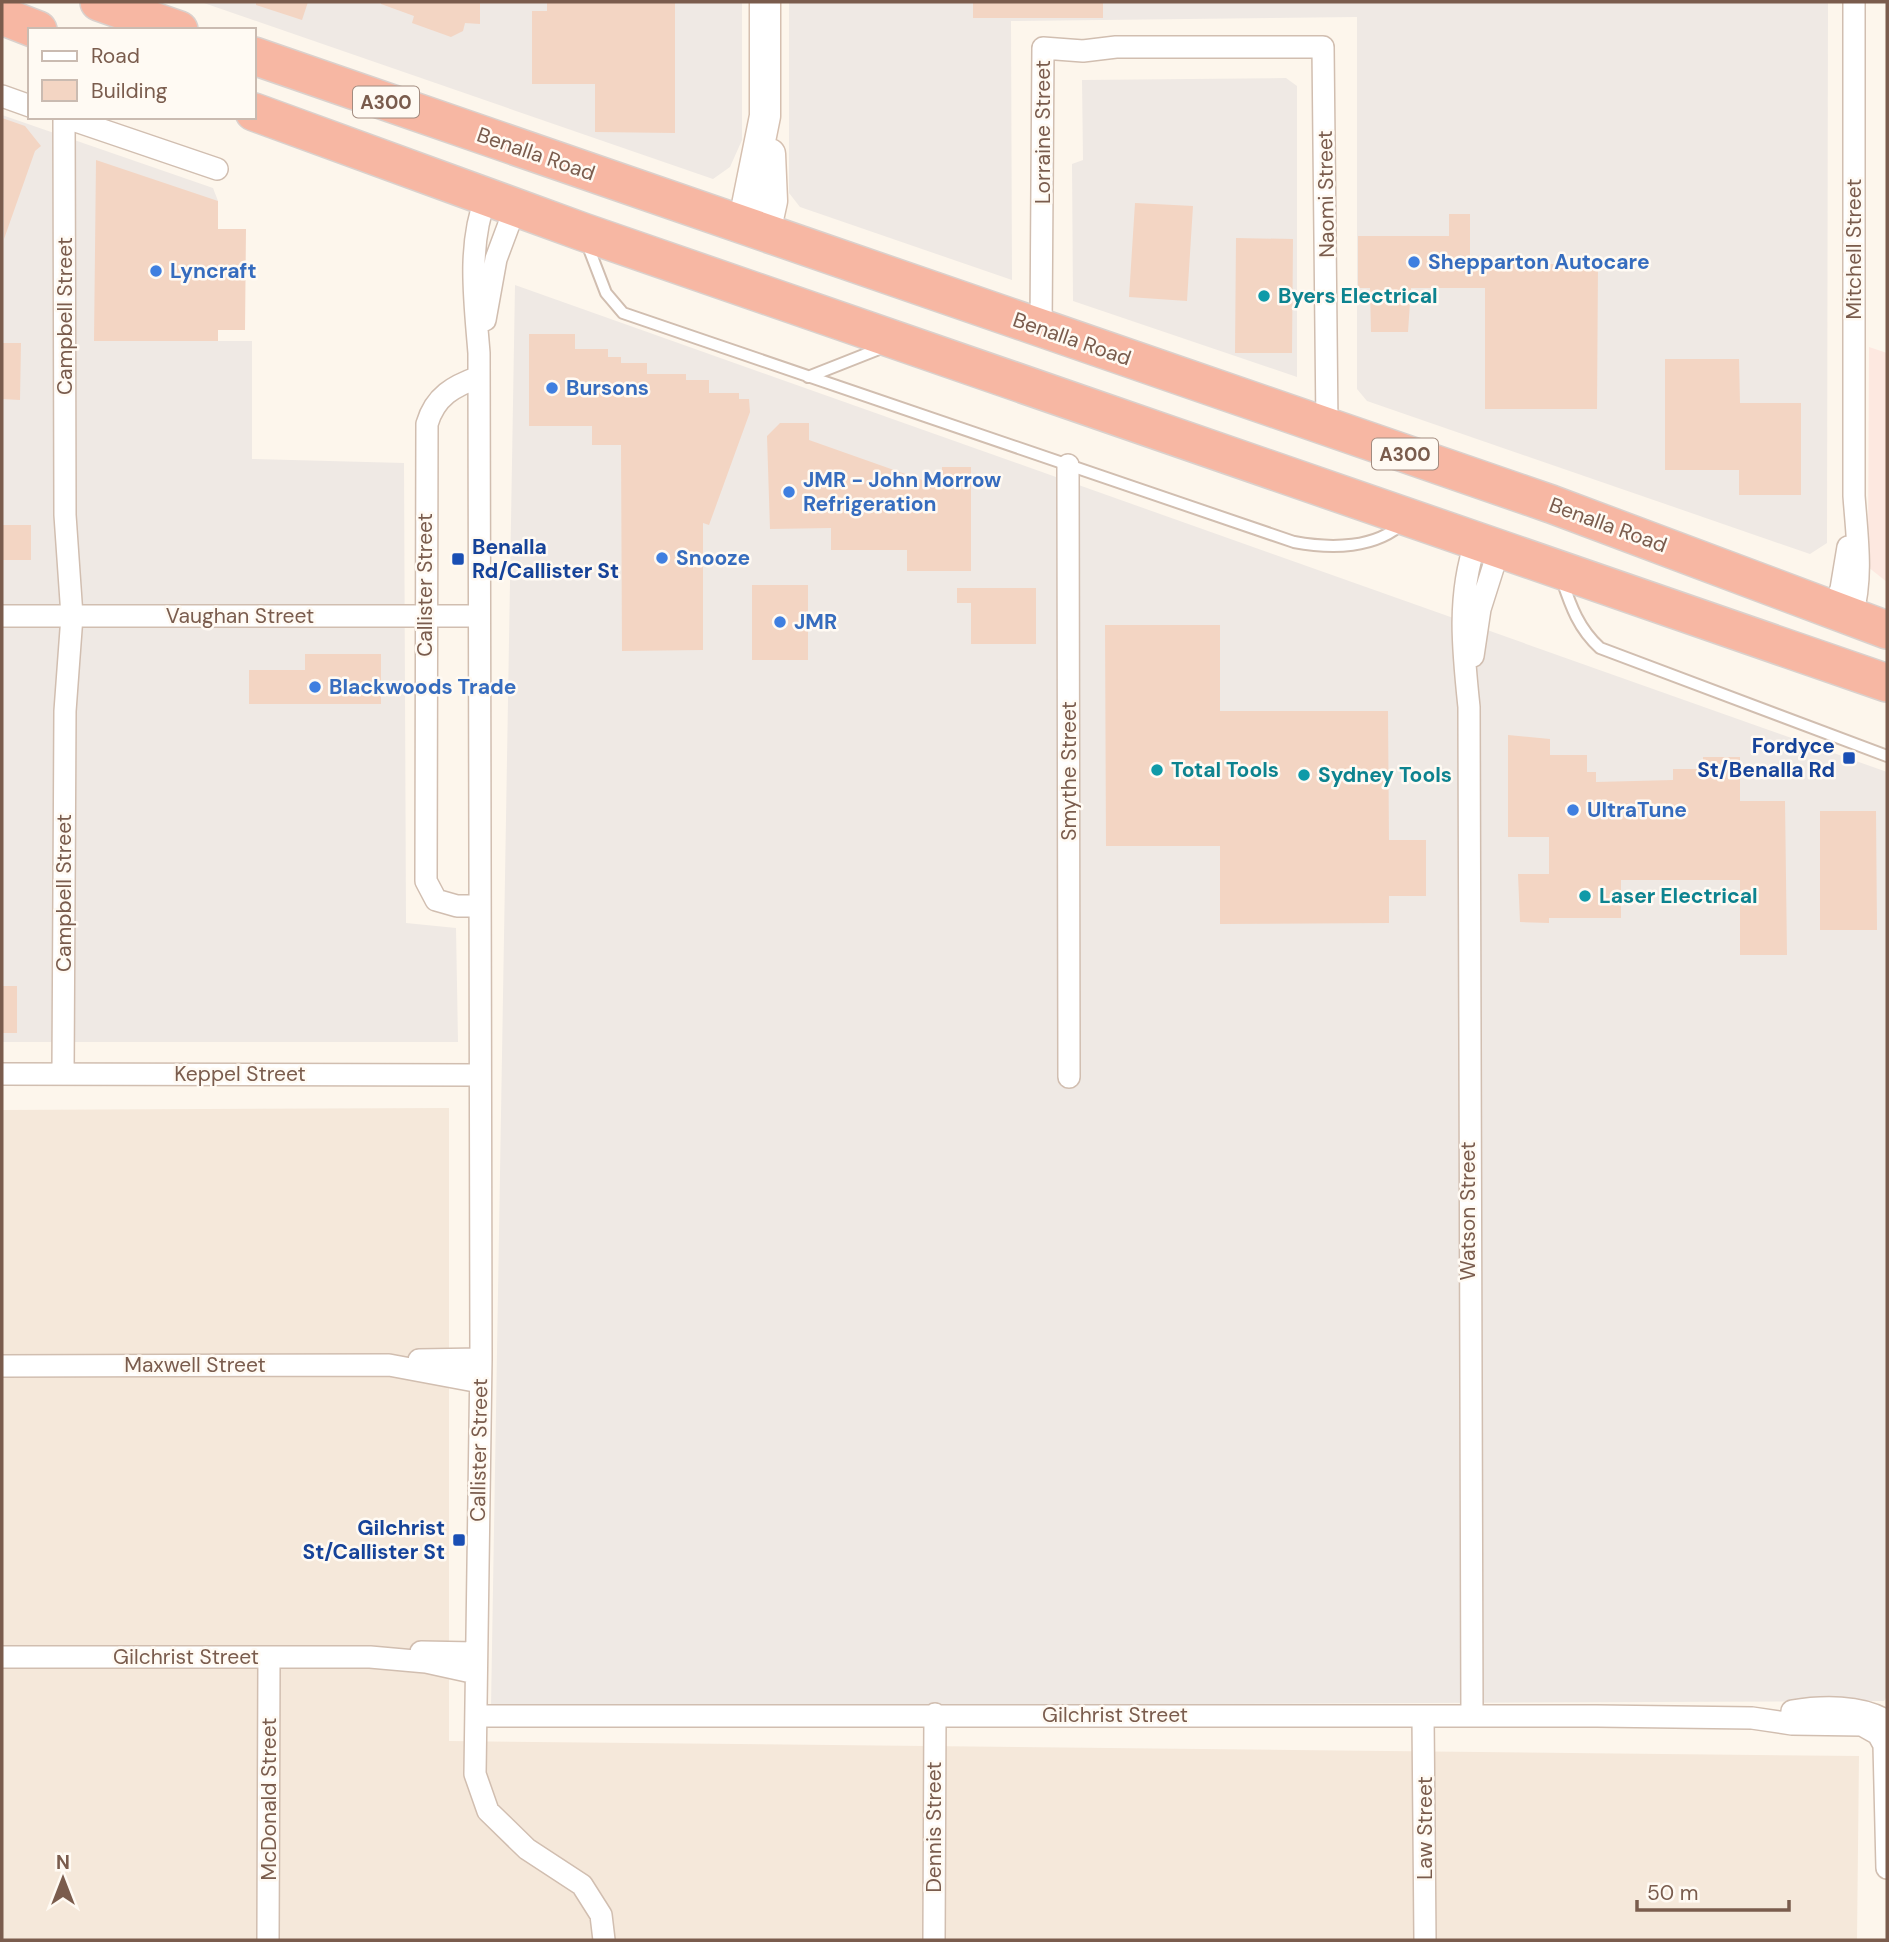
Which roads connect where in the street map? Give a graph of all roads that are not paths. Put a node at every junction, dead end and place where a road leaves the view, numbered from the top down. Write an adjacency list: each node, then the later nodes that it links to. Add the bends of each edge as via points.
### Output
1 (765, 2): 15 (street, via 765,116)
2 (1854, 2): 30 (street, Mitchell Street, via 1854,496)
3 (109, 13): 4 (highway)
4 (171, 28)
5 (1323, 47): 18 (street, Lorraine Street, via 1043,48); 23 (street, Naomi Street)
6 (256, 57): 12 (highway, Benalla Road / A300)
7 (2, 96): 8 (street)
8 (28, 105)
9 (256, 112): 14 (highway, A300)
10 (64, 119): 32 (street, Campbell Street)
11 (70, 119): 13 (street)
12 (518, 148): 14 (highway); 15 (highway, Benalla Road / A300)
13 (217, 169)
14 (500, 202): 16 (highway, A300); 20 (street, Callister Street, via 496,259); 20 (street, Callister Street, via 480,213 475,260)
15 (754, 229): 17 (highway); 18 (highway, Benalla Road / A300)
16 (583, 232): 17 (highway, A300); 22 (lane, via 606,293 623,313)
17 (733, 283): 19 (highway, A300)
18 (1041, 328): 23 (highway, Benalla Road / A300)
19 (900, 341): 22 (lane); 27 (highway, A300)
20 (480, 353): 21 (street, Callister Street)
21 (480, 377): 33 (street, Callister Street, via 458,384 436,402 428,424); 34 (street, Callister Street)
22 (808, 377): 25 (lane)
23 (1327, 426): 24 (highway, Benalla Road / A300)
24 (1414, 457): 26 (highway, Benalla Road / A300); 27 (highway, via 1417,490)
25 (1068, 465): 27 (lane, via 1294,542 1321,547 1391,535); 43 (street, Smythe Street)
26 (1509, 489): 28 (highway); 30 (highway, Benalla Road / A300)
27 (1409, 517): 28 (highway, A300)
28 (1487, 545): 29 (highway, A300); 54 (street, Watson Street, via 1469,561 1461,626 1469,707)
29 (1559, 570): 36 (highway, A300); 38 (lane, via 1573,613 1600,648)
30 (1843, 613): 35 (highway, Benalla Road / A300); 36 (highway)
31 (2, 616): 32 (street, Vaughan Street)
32 (64, 616): 33 (street, Vaughan Street); 41 (street, Campbell Street)
33 (425, 616): 34 (street, Vaughan Street); 39 (street, Callister Street, via 426,881 436,900)
34 (478, 616): 39 (street, Callister Street)
35 (1887, 630)
36 (1825, 662): 37 (highway, A300)
37 (1887, 683)
38 (1887, 756)
39 (479, 906): 42 (street, Callister Street)
40 (2, 1074): 41 (street, Keppel Street)
41 (63, 1074): 42 (street, Keppel Street)
42 (479, 1075): 44 (street, Callister Street)
43 (1069, 1077)
44 (481, 1359): 45 (street, Maxwell Street); 47 (street, Callister Street)
45 (389, 1365): 46 (street, Maxwell Street); 47 (street, Maxwell Street)
46 (2, 1366)
47 (480, 1382): 50 (street, Callister Street)
48 (2, 1657): 49 (street, Gilchrist Street)
49 (269, 1657): 50 (street, Gilchrist Street, via 370,1657 398,1652); 57 (street, McDonald Street)
50 (475, 1663): 52 (street, Callister Street)
51 (935, 1714): 52 (street, Gilchrist Street); 53 (street, Gilchrist Street); 59 (street, Dennis Street)
52 (477, 1716): 58 (street, Callister Street, via 475,1774 488,1811 527,1849 582,1885 601,1914)
53 (1423, 1716): 54 (street, Gilchrist Street); 60 (street, Law Street)
54 (1472, 1716): 55 (street, Gilchrist Street, via 1752,1718 1797,1710 1853,1709 1873,1713)
55 (1885, 1724): 56 (street)
56 (1887, 1868)
57 (268, 1940)
58 (604, 1940)
59 (934, 1940)
60 (1425, 1940)

